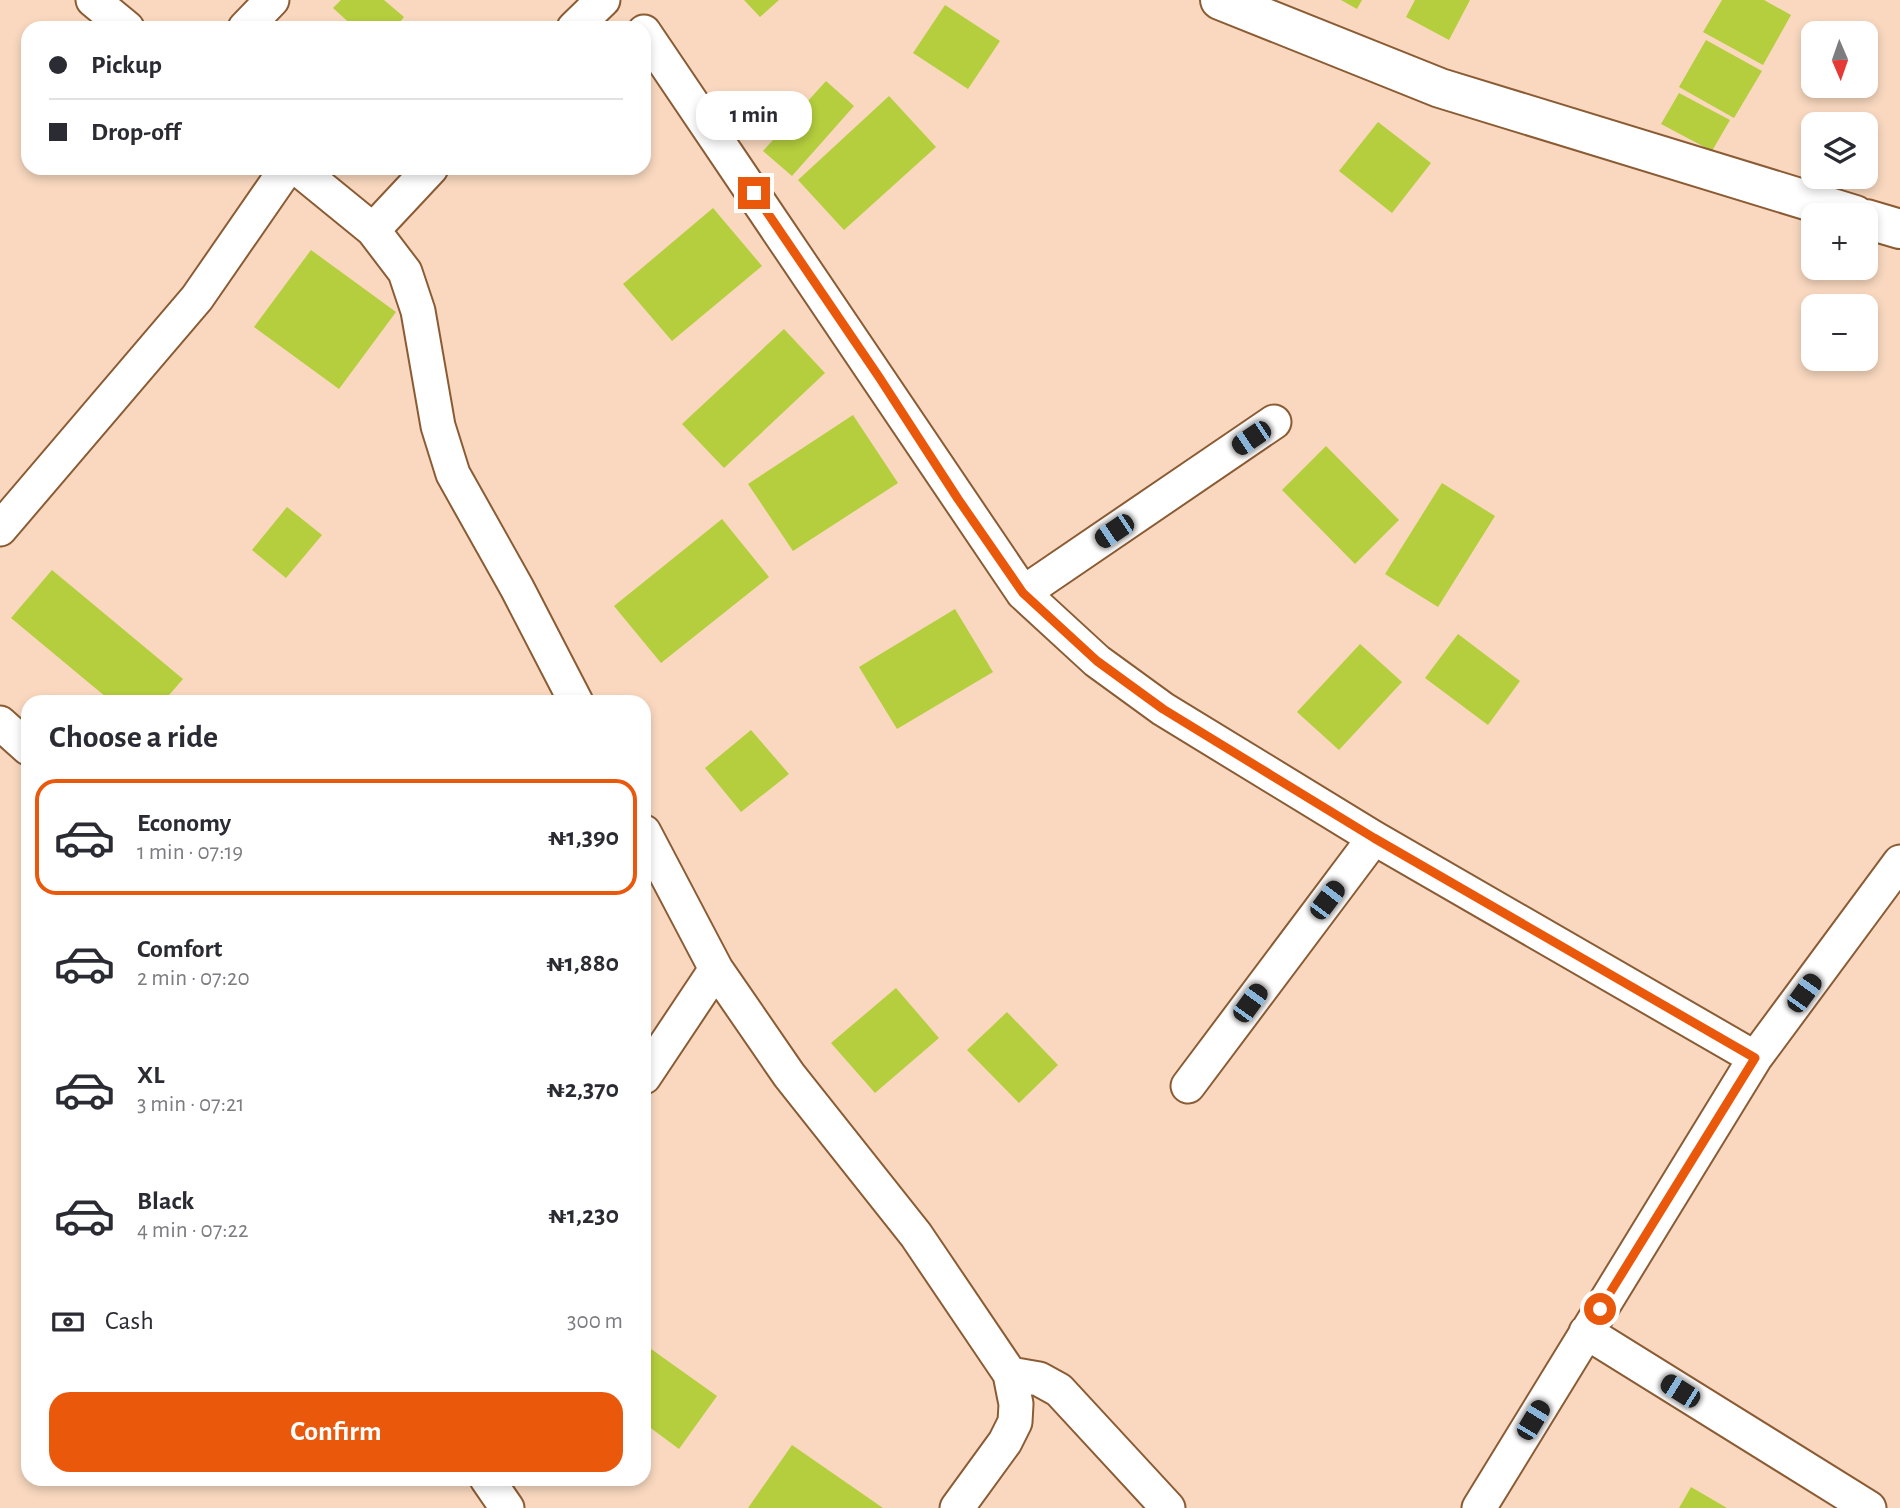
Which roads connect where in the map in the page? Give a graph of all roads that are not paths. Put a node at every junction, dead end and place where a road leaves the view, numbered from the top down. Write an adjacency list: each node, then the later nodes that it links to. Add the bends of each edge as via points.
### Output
1 (93, 0): 6 (street)
2 (272, 0): 7 (street)
3 (603, 0): 8 (street)
4 (622, 0): 9 (street)
5 (1220, 0): 14 (street, via 1440,88)
6 (118, 21)
7 (252, 21)
8 (581, 21)
9 (637, 21)
10 (651, 42): 20 (street)
11 (282, 175): 19 (street, via 197,298)
12 (306, 175): 17 (street)
13 (424, 175): 17 (street)
14 (1816, 203)
15 (1878, 223): 16 (street)
16 (1900, 229)
17 (373, 230): 21 (street, via 405,272 418,311 438,426 453,474)
18 (1273, 422): 20 (street)
19 (0, 529)
20 (1023, 593): 24 (street, via 1097,661 1163,709)
21 (572, 695)
22 (0, 723): 23 (street)
23 (21, 742)
24 (1374, 838): 28 (street); 30 (street)
25 (651, 845): 27 (street)
26 (1900, 862): 28 (street)
27 (716, 969): 29 (street); 32 (street, via 789,1075 916,1235)
28 (1755, 1058): 31 (street)
29 (651, 1066)
30 (1188, 1086)
31 (1586, 1332): 37 (street); 38 (street)
32 (1010, 1374): 35 (street, via 1015,1422); 36 (street, via 1039,1379 1059,1390)
33 (492, 1486): 34 (street)
34 (507, 1508)
35 (957, 1508)
36 (1168, 1508)
37 (1479, 1508)
38 (1869, 1508)

